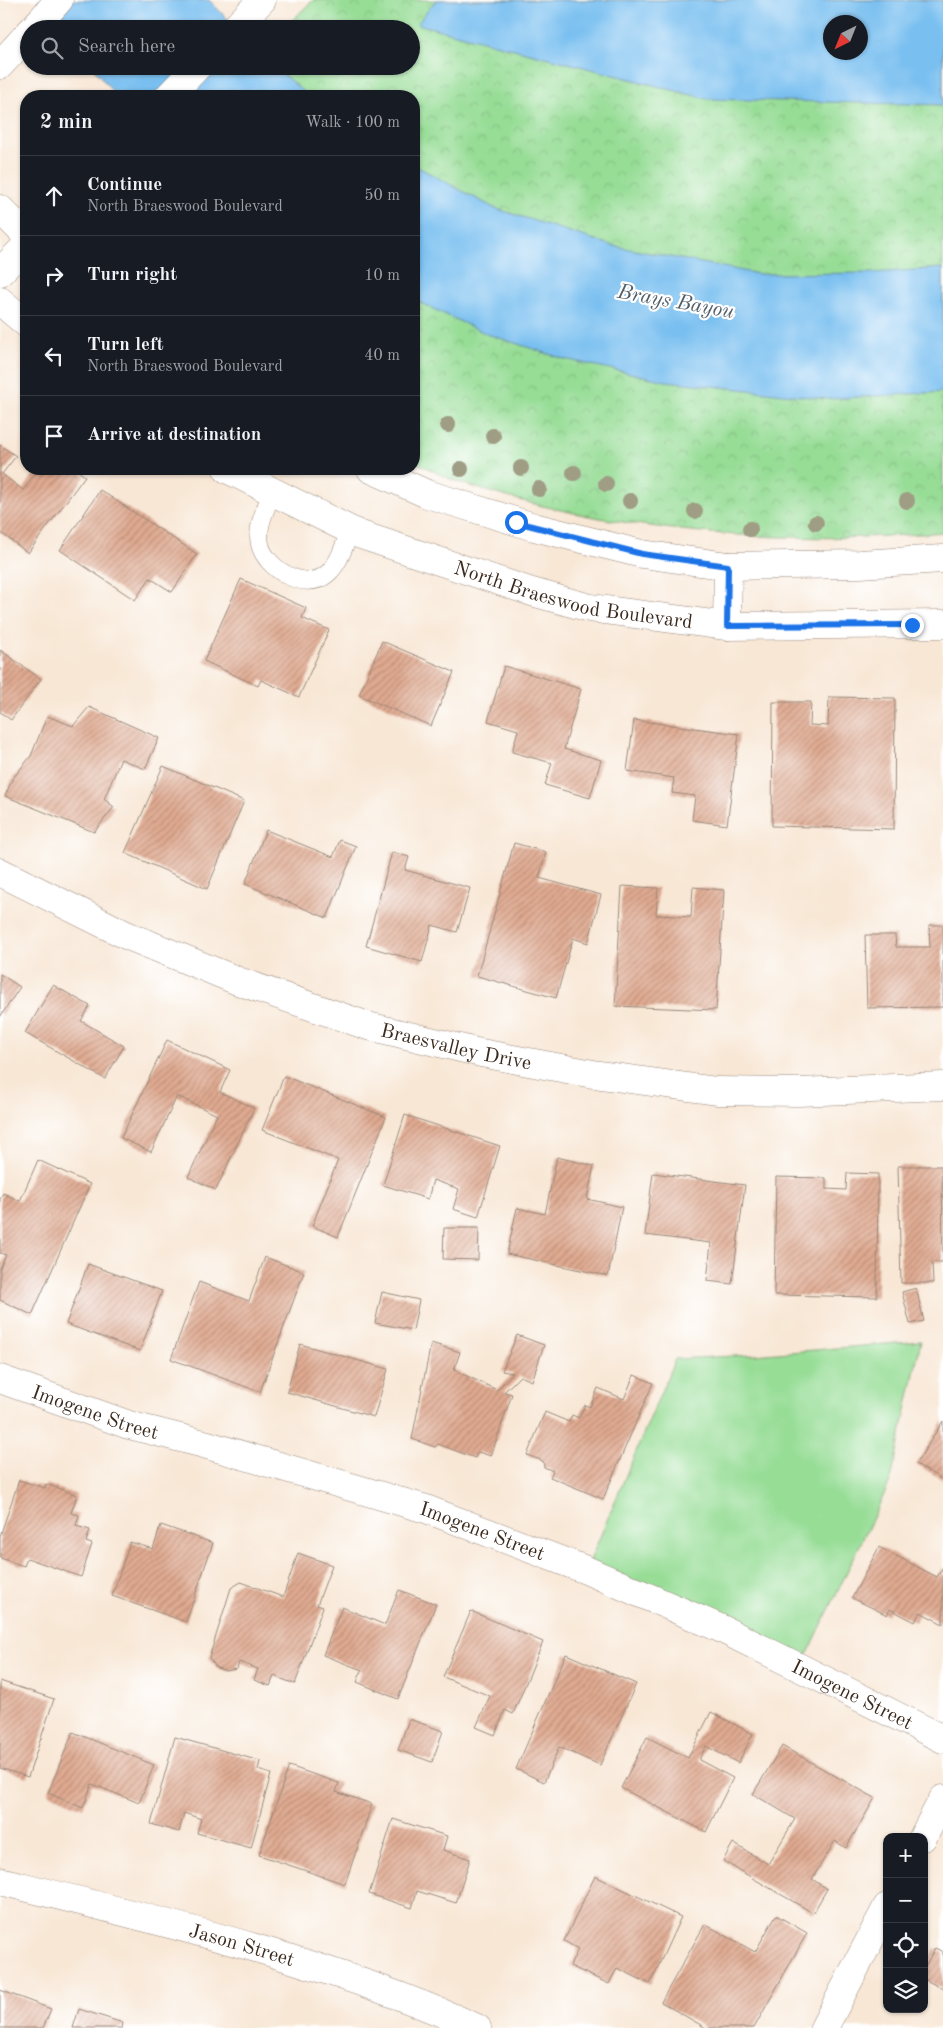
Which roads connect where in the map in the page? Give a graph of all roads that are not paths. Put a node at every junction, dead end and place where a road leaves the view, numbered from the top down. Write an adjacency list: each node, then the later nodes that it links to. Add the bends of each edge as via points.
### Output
1 (59, 0): 3 (main road)
2 (262, 0): 4 (main road)
3 (41, 20)
4 (243, 20)
5 (20, 43): 6 (main road)
6 (0, 65)
7 (189, 75): 8 (main road)
8 (175, 90)
9 (0, 209): 10 (main road)
10 (20, 230)
11 (20, 252): 12 (main road)
12 (0, 272)
13 (0, 301): 14 (main road)
14 (20, 318)
15 (238, 475): 17 (main road, North Braeswood Boulevard)
16 (384, 475): 20 (main road, via 427,494 534,527 642,554)
17 (272, 493): 18 (main road, North Braeswood Boulevard); 18 (lane, via 262,520 260,545 265,556 292,578 316,580 326,576 336,564)
18 (350, 531): 22 (main road, North Braeswood Boulevard, via 590,608)
19 (943, 559): 20 (main road)
20 (728, 566): 22 (main road)
21 (943, 624): 22 (main road, North Braeswood Boulevard)
22 (727, 626)
23 (0, 872): 24 (main road, Braesvalley Drive, via 126,935 238,981 368,1026 481,1053 593,1074 717,1091 799,1092)
24 (943, 1086)
25 (0, 1380): 26 (main road, Imogene Street, via 129,1425 426,1509 586,1570 722,1629)
26 (943, 1739)
27 (943, 1799): 28 (main road)
28 (925, 1833)
29 (0, 1881): 31 (main road, Jason Street, via 203,1932 349,1978)
30 (883, 1915): 32 (main road)
31 (477, 2028)
32 (824, 2028)

